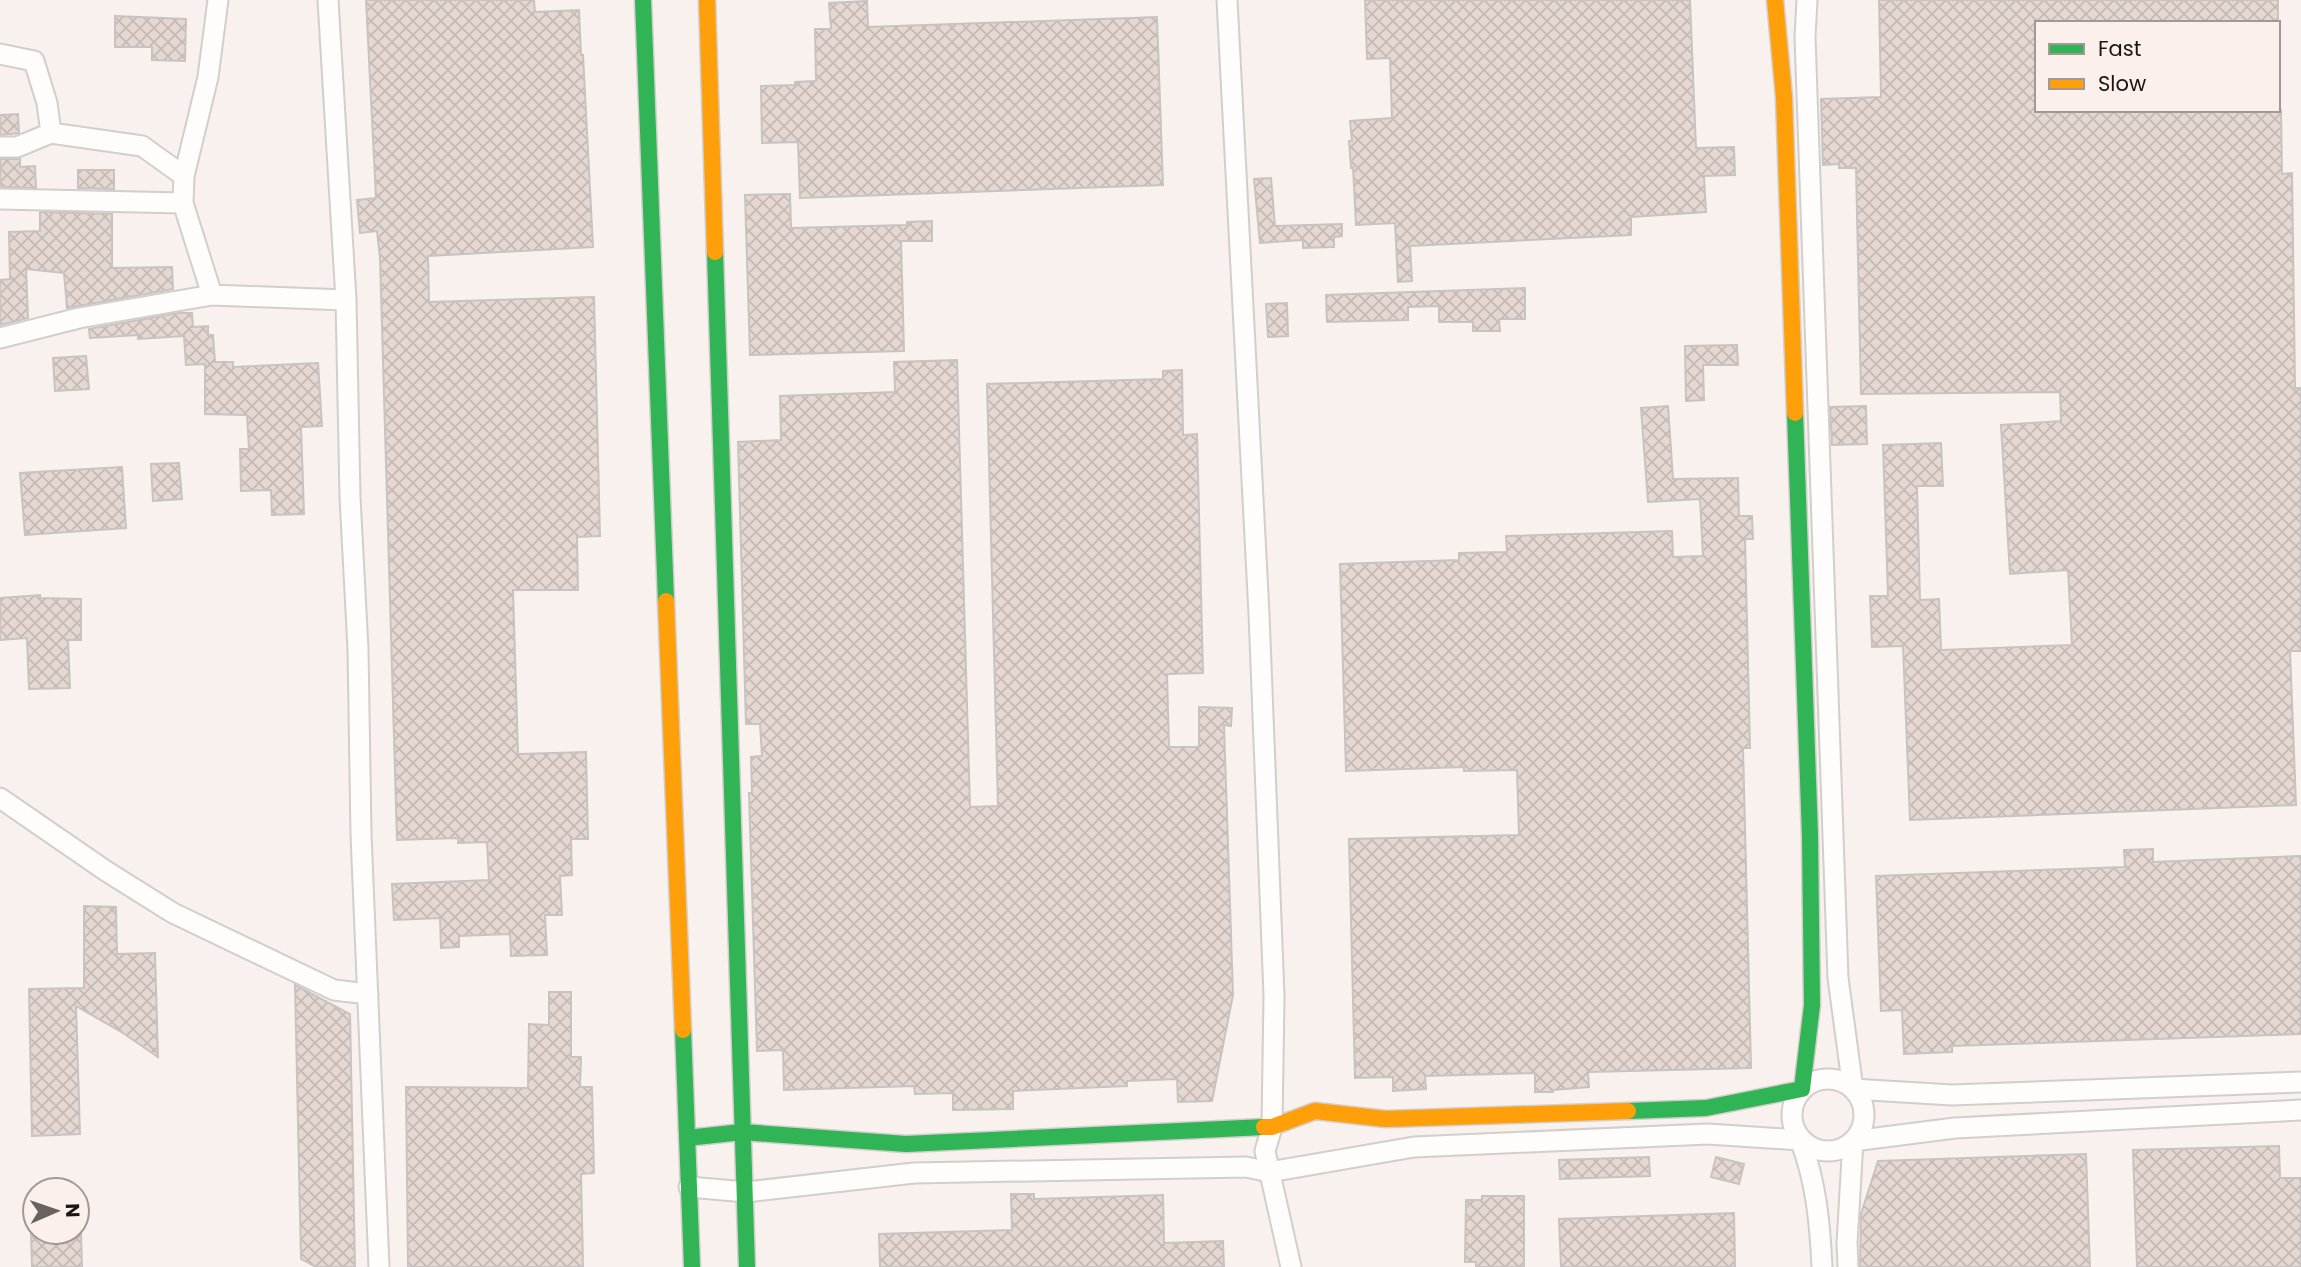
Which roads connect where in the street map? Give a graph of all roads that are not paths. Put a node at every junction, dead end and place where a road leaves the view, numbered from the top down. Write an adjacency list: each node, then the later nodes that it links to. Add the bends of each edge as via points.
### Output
1 (218, 0): 11 (street, via 208,77)
2 (328, 0): 17 (street)
3 (643, 0): 31 (street)
4 (707, 0): 30 (street)
5 (1227, 0): 29 (street, via 1259,614 1274,996)
6 (1775, 0): 13 (street)
7 (1807, 0): 14 (street)
8 (0, 54): 9 (street, via 34,61)
9 (51, 133): 10 (street, via 17,147); 11 (street, via 142,146)
10 (0, 147)
11 (184, 176): 15 (street)
12 (0, 199): 15 (street)
13 (1788, 202): 14 (street); 19 (street)
14 (1812, 202): 20 (street)
15 (183, 203): 16 (street)
16 (212, 295): 17 (street); 18 (street, via 79,318)
17 (346, 300): 24 (street)
18 (0, 338)
19 (1795, 407): 20 (street); 21 (street)
20 (1819, 407): 22 (street)
21 (1804, 674): 22 (street); 26 (street, via 1812,1004)
22 (1828, 674): 27 (street, via 1838,978)
23 (0, 798): 24 (street, via 173,913 334,990)
24 (368, 994): 37 (street)
25 (2301, 1082): 27 (street, via 1952,1094)
26 (1802, 1089): 27 (street, via 1822,1079 1834,1079); 29 (street, via 1706,1108 1385,1119 1315,1111); 32 (street, via 1791,1111)
27 (1853, 1089): 33 (street, via 1864,1112)
28 (2301, 1110): 33 (street, via 1955,1128)
29 (1272, 1127): 30 (street, via 906,1144); 34 (street, via 1265,1151)
30 (742, 1132): 31 (street); 36 (street)
31 (687, 1138): 35 (street)
32 (1800, 1139): 33 (street, via 1821,1152 1833,1152); 34 (street, via 1708,1134 1414,1147); 41 (street, via 1810,1165)
33 (1853, 1141): 42 (street)
34 (1270, 1172): 36 (street, via 1246,1167 914,1173); 40 (street)
35 (689, 1187): 36 (street); 38 (street)
36 (746, 1192): 39 (street)
37 (379, 1267)
38 (692, 1267)
39 (747, 1267)
40 (1291, 1267)
41 (1822, 1267)
42 (1847, 1267)

